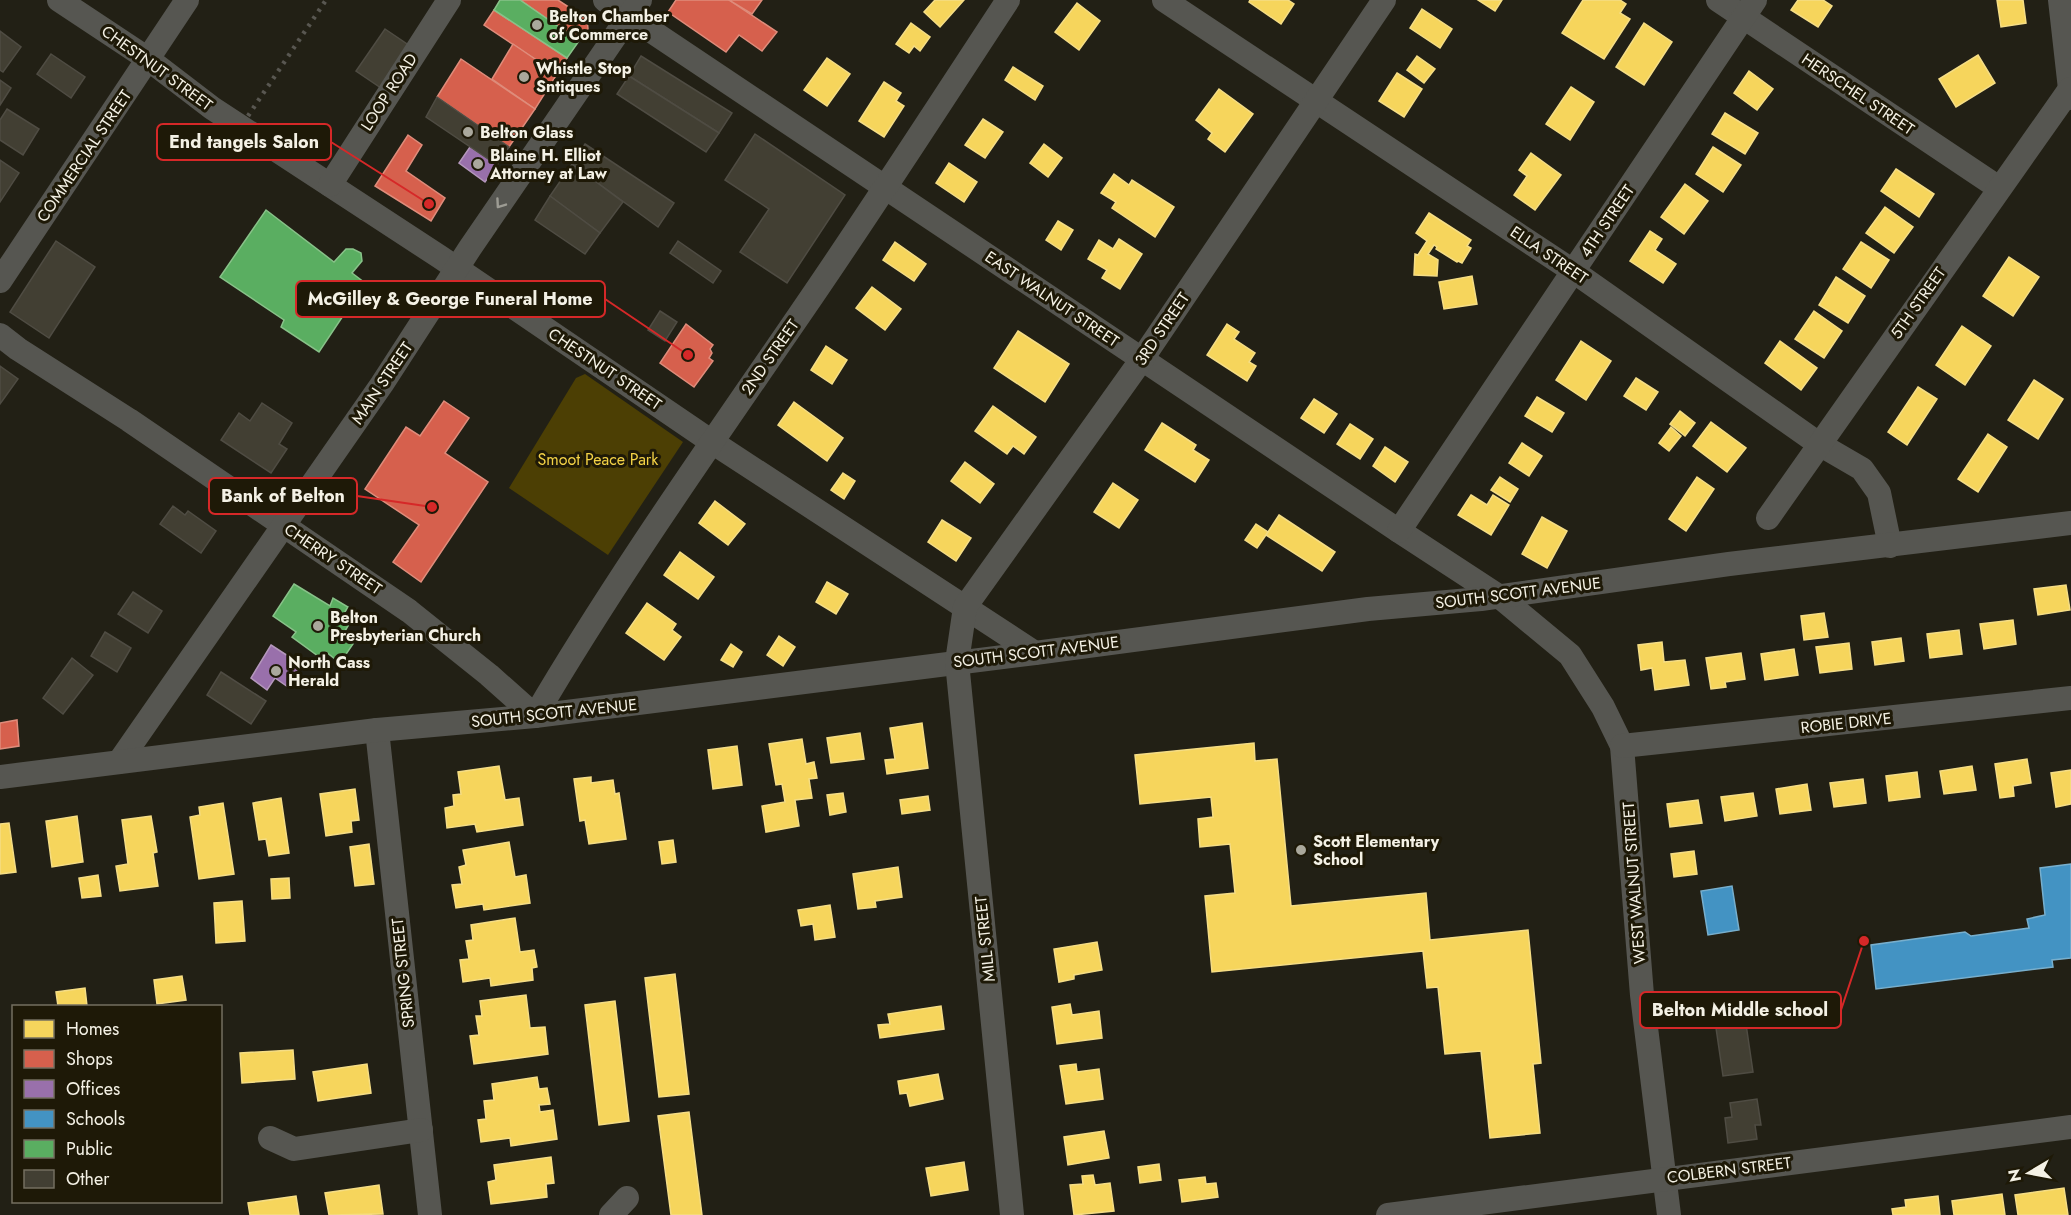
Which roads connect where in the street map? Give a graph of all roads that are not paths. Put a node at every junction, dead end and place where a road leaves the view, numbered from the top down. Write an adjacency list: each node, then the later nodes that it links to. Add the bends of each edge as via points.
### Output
1 (59, 0): 12 (street, CHESTNUT STREET)
2 (187, 0): 12 (street, COMMERCIAL STREET)
3 (449, 0): 15 (street, LOOP ROAD)
4 (605, 0): 10 (street, EAST WALNUT STREET)
5 (1008, 0): 16 (street, 2ND STREET)
6 (1164, 0): 14 (street, ELLA STREET)
7 (1383, 0): 14 (street, 3RD STREET)
8 (1718, 0): 11 (street, HERSCHEL STREET)
9 (2060, 0): 13 (street)
10 (634, 8): 16 (street, EAST WALNUT STREET); 18 (street, MAIN STREET, one-way to 18)
11 (1749, 9): 17 (street, HERSCHEL STREET); 19 (street, 4TH STREET)
12 (148, 59): 15 (street, CHESTNUT STREET, via 212,108); 20 (street, COMMERCIAL STREET)
13 (2071, 94): 17 (street, 5TH STREET)
14 (1316, 101): 19 (street, ELLA STREET); 22 (street, 3RD STREET)
15 (330, 185): 18 (street, CHESTNUT STREET)
16 (885, 187): 22 (street, EAST WALNUT STREET); 23 (street, 2ND STREET)
17 (1999, 188): 24 (street, 5TH STREET)
18 (456, 268): 23 (street, CHESTNUT STREET); 27 (street, MAIN STREET, via 382,384)
19 (1573, 271): 24 (street, ELLA STREET); 28 (street, 4TH STREET)
20 (0, 281)
21 (0, 335): 27 (street, CHERRY STREET)
22 (1142, 359): 28 (street, EAST WALNUT STREET); 31 (street, 3RD STREET)
23 (712, 442): 31 (street, CHESTNUT STREET); 35 (street, 2ND STREET)
24 (1819, 444): 25 (street, 5TH STREET); 29 (street, ELLA STREET, via 1862,469 1879,493)
25 (1768, 518)
26 (2071, 523): 29 (street, SOUTH SCOTT AVENUE)
27 (282, 525): 35 (street, CHERRY STREET, via 409,611); 38 (street, MAIN STREET)
28 (1399, 531): 30 (street, EAST WALNUT STREET)
29 (1890, 546): 30 (street, SOUTH SCOTT AVENUE, via 1729,564)
30 (1500, 597): 32 (street, SOUTH SCOTT AVENUE, via 1368,609); 37 (street, WEST WALNUT STREET, via 1570,655)
31 (965, 608): 32 (street, CHESTNUT STREET); 33 (street, 3RD STREET)
32 (1035, 653): 33 (street, SOUTH SCOTT AVENUE)
33 (957, 662): 35 (street, SOUTH SCOTT AVENUE); 45 (street, MILL STREET)
34 (2071, 698): 37 (street, ROBIE DRIVE)
35 (535, 716): 36 (street, SOUTH SCOTT AVENUE)
36 (377, 730): 38 (street, SOUTH SCOTT AVENUE); 41 (street, SPRING STREET)
37 (1622, 746): 43 (street, WEST WALNUT STREET, via 1642,995)
38 (119, 762): 39 (street, SOUTH SCOTT AVENUE)
39 (0, 777)
40 (2071, 1127): 43 (street, COLBERN STREET)
41 (421, 1130): 42 (street, via 294,1149); 44 (street, SPRING STREET)
42 (270, 1138)
43 (1665, 1179): 46 (street, COLBERN STREET); 47 (street, WEST WALNUT STREET)
44 (429, 1215)
45 (1012, 1215)
46 (1388, 1215)
47 (1669, 1215)

